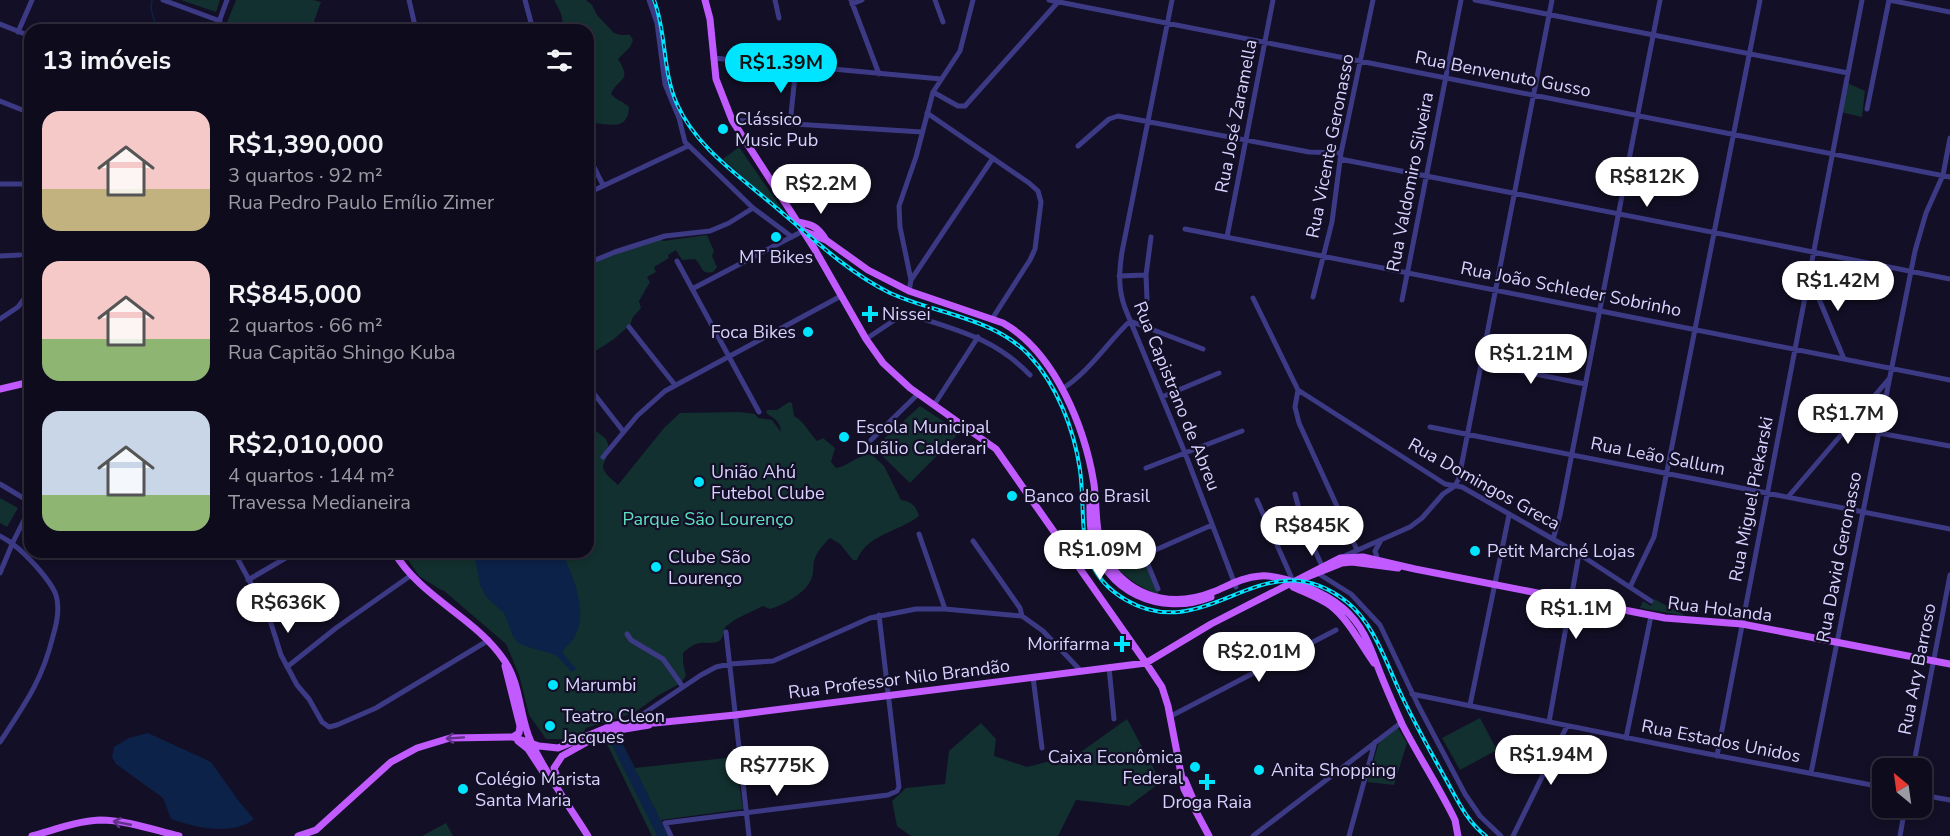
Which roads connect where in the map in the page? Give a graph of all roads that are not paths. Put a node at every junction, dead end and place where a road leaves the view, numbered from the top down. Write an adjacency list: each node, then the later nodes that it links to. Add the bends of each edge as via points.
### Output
1 (32, 0): 36 (street)
2 (163, 0): 29 (street)
3 (227, 0): 29 (street)
4 (409, 0): 34 (street)
5 (525, 0): 35 (street)
6 (649, 0): 62 (street, via 657,24 665,84)
7 (705, 0): 41 (main road)
8 (775, 0): 28 (street)
9 (862, 0): 23 (street)
10 (935, 0): 30 (street)
11 (973, 0): 47 (street, via 960,51)
12 (1049, 0): 24 (street, Rua Benvenuto Gusso)
13 (1172, 0): 31 (street, Rua Capistrano de Abreu)
14 (1274, 0): 39 (street, Rua José Zaramella)
15 (1373, 0): 42 (street, Rua Vicente Geronasso)
16 (1461, 0): 46 (street, Rua Valdomiro Silveira)
17 (1475, 0): 27 (street)
18 (1551, 0): 27 (street)
19 (1660, 0): 38 (street)
20 (1760, 0): 40 (street)
21 (1862, 0): 44 (street, Rua Miguel Piekarski)
22 (1889, 0): 26 (street); 51 (street)
23 (851, 2): 45 (street)
24 (1058, 2): 25 (street, Rua Benvenuto Gusso); 48 (street, via 965,106)
25 (1074, 2): 31 (street, Rua Benvenuto Gusso)
26 (1950, 12)
27 (1549, 15): 38 (street); 49 (street)
28 (779, 18)
29 (220, 21): 33 (street)
30 (943, 22)
31 (1168, 23): 39 (street, Rua Benvenuto Gusso); 56 (street, Rua Capistrano de Abreu)
32 (0, 24): 36 (street)
33 (219, 24)
34 (415, 24)
35 (531, 24)
36 (18, 32): 37 (street)
37 (24, 34)
38 (1654, 35): 40 (street); 54 (street)
39 (1265, 42): 42 (street, Rua Benvenuto Gusso); 61 (street, Rua José Zaramella)
40 (1750, 54): 44 (street); 59 (street)
41 (713, 58): 43 (street); 55 (main road, via 719,89)
42 (1361, 61): 46 (street, Rua Benvenuto Gusso); 65 (street, Rua Vicente Geronasso)
43 (796, 66): 45 (street); 57 (street)
44 (1848, 73): 64 (street, Rua Miguel Piekarski)
45 (879, 74): 47 (street)
46 (1446, 78): 49 (street, Rua Benvenuto Gusso); 69 (street, Rua Valdomiro Silveira)
47 (941, 79): 48 (street)
48 (933, 92): 53 (street)
49 (1533, 95): 54 (street, Rua Benvenuto Gusso); 75 (street)
50 (0, 101): 52 (street)
51 (1867, 109)
52 (24, 111)
53 (927, 113): 58 (street); 66 (street)
54 (1638, 116): 59 (street, Rua Benvenuto Gusso); 77 (street)
55 (732, 120): 57 (street); 78 (main road)
56 (1148, 122): 61 (street); 63 (street, via 1112,117); 97 (street, Rua Capistrano de Abreu)
57 (790, 124): 58 (street)
58 (922, 132): 99 (street, via 899,206)
59 (1734, 134): 64 (street, Rua Benvenuto Gusso); 81 (street)
60 (1950, 138): 68 (street, Rua David Geronasso)
61 (1246, 140): 65 (street); 84 (street, Rua José Zaramella)
62 (688, 146): 73 (street); 76 (street)
63 (1078, 146)
64 (1833, 154): 68 (street, Rua Benvenuto Gusso); 87 (street, Rua Miguel Piekarski)
65 (1340, 156): 69 (street); 90 (street, Rua Vicente Geronasso, via 1333,217)
66 (993, 158): 99 (street); 111 (street, via 1034,187 1041,208 1033,255)
67 (594, 167): 73 (street)
68 (1943, 176): 70 (street, Rua Benvenuto Gusso); 93 (street, Rua David Geronasso, via 1926,213)
69 (1427, 177): 75 (street); 94 (street, Rua Valdomiro Silveira)
70 (1950, 177)
71 (0, 184): 72 (street)
72 (24, 184)
73 (603, 185): 74 (street)
74 (594, 190)
75 (1514, 194): 77 (street); 101 (street)
76 (753, 208): 82 (street); 91 (street, via 710,231 665,237)
77 (1619, 214): 81 (street); 109 (street)
78 (797, 222): 80 (main road); 85 (main road, via 813,225)
79 (1185, 229): 84 (street, Rua João Schleder Sobrinho)
80 (803, 231): 82 (street); 85 (main road); 86 (main road)
81 (1714, 233): 87 (street); 114 (street)
82 (792, 237): 100 (street)
83 (1151, 237): 95 (street)
84 (1227, 237): 90 (street, Rua João Schleder Sobrinho)
85 (824, 239): 86 (main road, via 817,240); 102 (main road, via 868,270)
86 (814, 248): 103 (main road)
87 (1814, 252): 93 (street); 96 (street, Rua Miguel Piekarski)
88 (20, 255): 89 (street)
89 (0, 256)
90 (1323, 256): 94 (street, Rua João Schleder Sobrinho); 104 (street, Rua Vicente Geronasso)
91 (594, 261)
92 (677, 261): 100 (street)
93 (1911, 271): 98 (street); 122 (street, Rua David Geronasso)
94 (1408, 273): 101 (street, Rua João Schleder Sobrinho); 108 (street, Rua Valdomiro Silveira)
95 (1146, 275): 97 (street); 106 (street)
96 (1809, 275): 118 (street, Rua Miguel Piekarski); 120 (street)
97 (1119, 276): 112 (street, Rua Capistrano de Abreu)
98 (1950, 279)
99 (911, 280): 102 (street)
100 (692, 289): 119 (street)
101 (1495, 290): 109 (street, Rua João Schleder Sobrinho); 121 (street)
102 (909, 291): 111 (main road)
103 (841, 296): 116 (main road); 119 (street)
104 (1313, 297)
105 (24, 298): 110 (street)
106 (1147, 298)
107 (1253, 298): 132 (street)
108 (1402, 300)
109 (1600, 310): 114 (street, Rua João Schleder Sobrinho); 128 (street)
110 (0, 319)
111 (992, 320): 131 (main road, via 1013,329 1029,343)
112 (1130, 321): 117 (street); 131 (street, via 1084,372); 135 (street, Rua Capistrano de Abreu)
113 (629, 327): 129 (street)
114 (1695, 329): 118 (street, Rua João Schleder Sobrinho); 149 (street)
115 (978, 338): 116 (street, via 905,313); 124 (street, via 1004,351); 136 (street)
116 (866, 339): 134 (main road, via 889,368)
117 (1203, 349)
118 (1795, 349): 120 (street, Rua João Schleder Sobrinho); 152 (street, Rua Miguel Piekarski)
119 (729, 356): 129 (street); 137 (street)
120 (1844, 359): 122 (street, Rua João Schleder Sobrinho)
121 (1481, 363): 128 (street); 142 (street)
122 (1892, 368): 125 (street, Rua David Geronasso); 126 (street, Rua João Schleder Sobrinho)
123 (1219, 373): 135 (street)
124 (1030, 375)
125 (1890, 378): 141 (street, Rua David Geronasso); 154 (street)
126 (1950, 380)
127 (24, 383): 130 (main road)
128 (1585, 384): 146 (street)
129 (675, 385): 139 (street)
130 (0, 389)
131 (1062, 389): 185 (main road, via 1078,424 1090,468 1096,528 1108,562 1127,583 1154,597 1182,600)
132 (1298, 390): 151 (street, Rua Domingos Greca, via 1445,484); 168 (street, via 1295,407 1299,423)
133 (594, 394): 139 (street)
134 (918, 394): 136 (main road); 143 (street)
135 (1162, 398): 145 (street, Rua Capistrano de Abreu)
136 (934, 405): 204 (main road, via 1001,454)
137 (759, 412)
138 (1430, 427): 142 (street, Rua Leão Sallum)
139 (623, 431): 147 (street)
140 (1242, 431): 145 (street)
141 (1879, 433): 144 (street); 157 (street, Rua David Geronasso)
142 (1467, 434): 146 (street, Rua Leão Sallum); 151 (street)
143 (871, 440)
144 (1950, 446)
145 (1185, 453): 148 (street); 160 (street, Rua Capistrano de Abreu)
146 (1572, 455): 149 (street, Rua Leão Sallum); 165 (street)
147 (603, 457)
148 (1146, 468)
149 (1666, 474): 152 (street, Rua Leão Sallum); 187 (street, via 1654,537)
150 (0, 483): 155 (street)
151 (1455, 486): 158 (street, Rua Domingos Greca); 164 (street, via 1416,523)
152 (1767, 493): 154 (street, Rua Leão Sallum); 196 (street, Rua Miguel Piekarski)
153 (1295, 494): 178 (street)
154 (1788, 497): 157 (street, Rua Leão Sallum)
155 (24, 498)
156 (1257, 500): 184 (street)
157 (1863, 512): 161 (street, Rua Leão Sallum); 201 (street, Rua David Geronasso)
158 (1509, 515): 165 (street, Rua Domingos Greca); 186 (street)
159 (24, 520): 167 (street)
160 (1212, 525): 185 (street, Rua Capistrano de Abreu); 189 (street, via 1144,555)
161 (1950, 529)
162 (919, 534): 192 (street)
163 (0, 536): 167 (street)
164 (1382, 539): 168 (street); 175 (street, via 1375,551)
165 (1553, 539): 169 (street, Rua Domingos Greca)
166 (973, 541): 194 (street)
167 (13, 542): 170 (street); 179 (street)
168 (1357, 550): 176 (street)
169 (1579, 554): 187 (street, Rua Domingos Greca); 190 (street)
170 (24, 555)
171 (27, 558): 226 (street, via 49,583 58,610 42,673)
172 (237, 558): 183 (street)
173 (286, 558): 183 (street)
174 (398, 558): 181 (main road)
175 (1378, 560): 176 (main road, Rua Holanda, via 1352,556); 177 (main road, Rua Holanda)
176 (1341, 561): 177 (main road, Rua Holanda); 178 (main road)
177 (1415, 569): 186 (main road, Rua Holanda)
178 (1321, 570): 182 (main road); 184 (main road); 213 (street, via 1380,625)
179 (0, 573)
180 (1950, 575): 203 (street, Rua Ary Barroso)
181 (410, 576): 200 (main road); 207 (street)
182 (1306, 577): 184 (main road); 188 (main road, via 1304,583)
183 (248, 580): 207 (street, via 269,617)
184 (1292, 582): 185 (main road, via 1257,579); 188 (main road); 204 (main road, via 1210,624); 210 (main road, via 1341,615)
185 (1236, 585)
186 (1494, 585): 190 (main road, Rua Holanda); 215 (street)
187 (1630, 587): 191 (street, Rua Domingos Greca)
188 (1308, 588): 210 (main road, via 1352,616 1367,638)
189 (1158, 589)
190 (1571, 600): 195 (main road, Rua Holanda); 221 (street)
191 (1651, 601)
192 (945, 609): 193 (street); 194 (street)
193 (879, 615): 205 (street, via 773,661); 214 (street)
194 (1022, 616): 209 (street, via 1043,630)
195 (1651, 616): 196 (main road, Rua Holanda); 225 (street)
196 (1742, 624): 201 (main road, Rua Holanda); 230 (street, Rua Miguel Piekarski)
197 (1336, 630): 217 (street)
198 (726, 632): 205 (street)
199 (627, 634): 212 (street, via 663,659)
200 (489, 640): 202 (main road); 207 (street, via 376,708 329,727)
201 (1837, 642): 203 (main road, Rua Holanda); 232 (street, Rua David Geronasso)
202 (505, 660): 224 (main road, via 520,728); 228 (main road)
203 (1933, 661): 206 (main road, Rua Holanda); 231 (street, Rua Ary Barroso)
204 (1146, 663): 208 (main road, Rua Professor Nilo Brandão); 217 (main road, via 1162,687)
205 (730, 664): 212 (street, via 708,671); 216 (street)
206 (1950, 664)
207 (287, 667)
208 (1109, 667): 209 (main road, Rua Professor Nilo Brandão); 218 (street)
209 (1081, 671): 211 (main road, Rua Professor Nilo Brandão)
210 (1379, 671): 220 (main road)
211 (1033, 677): 214 (main road, Rua Professor Nilo Brandão); 229 (street)
212 (683, 687): 219 (street)
213 (1412, 694): 215 (street, Rua Estados Unidos); 250 (street, via 1472,806)
214 (888, 696): 216 (main road, Rua Professor Nilo Brandão); 237 (street, via 897,791)
215 (1470, 705): 221 (street, Rua Estados Unidos)
216 (735, 715): 222 (main road, Rua Professor Nilo Brandão); 237 (street)
217 (1171, 716): 246 (main road, via 1189,801)
218 (1114, 719)
219 (630, 722): 222 (main road, Rua Professor Nilo Brandão); 228 (main road, Rua Professor Nilo Brandão, via 558,748)
220 (1402, 722): 227 (street); 249 (main road, via 1455,820)
221 (1549, 722): 223 (street, Rua Estados Unidos)
222 (655, 723): 236 (main road, Rua Professor Nilo Brandão, via 610,732 562,756 555,764 555,772)
223 (1567, 726): 225 (street, Rua Estados Unidos); 251 (street)
224 (513, 737): 228 (main road, Rua Professor Nilo Brandão); 236 (main road, via 528,749); 239 (main road, Rua Professor Nilo Brandão, one-way to 239, via 450,738 417,748 391,762)
225 (1626, 738): 230 (street, Rua Estados Unidos)
226 (0, 742)
227 (1376, 742): 247 (street); 248 (street)
228 (532, 743): 236 (main road)
229 (1042, 748)
230 (1717, 756): 232 (street, Rua Estados Unidos)
231 (1915, 758)
232 (1811, 773): 233 (street, Rua Estados Unidos)
233 (1872, 785)
234 (1932, 797): 235 (street)
235 (1950, 800)
236 (566, 802): 243 (main road)
237 (747, 813): 244 (street, via 665,823); 245 (street)
238 (1903, 818): 252 (street)
239 (316, 833): 242 (main road)
240 (32, 836): 241 (main road, one-way to 240, via 102,820)
241 (179, 836)
242 (298, 836)
243 (588, 836)
244 (671, 836)
245 (749, 836)
246 (1209, 836)
247 (1253, 836)
248 (1349, 836)
249 (1458, 836)
250 (1501, 836)
251 (1514, 836)
252 (1900, 836)

